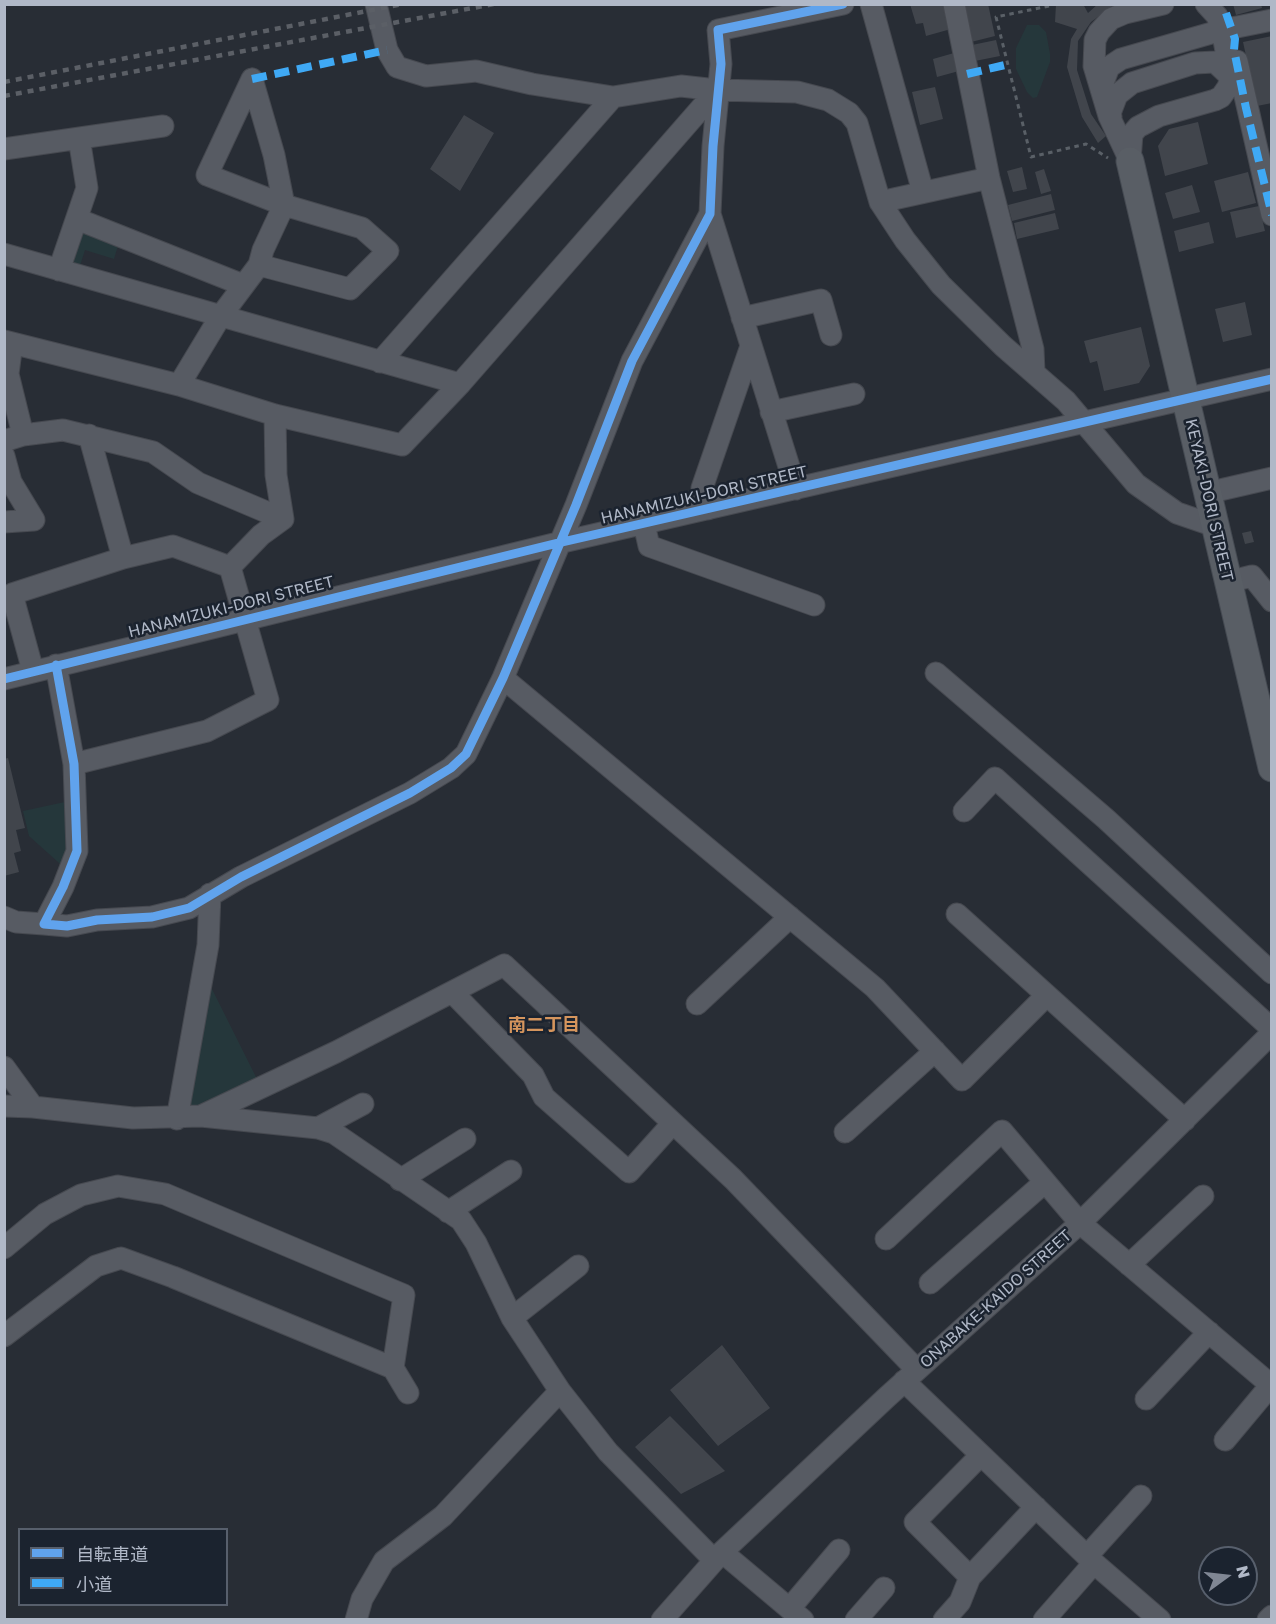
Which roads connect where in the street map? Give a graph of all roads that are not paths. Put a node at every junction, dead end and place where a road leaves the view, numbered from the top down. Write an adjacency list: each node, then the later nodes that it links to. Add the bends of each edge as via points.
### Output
1 (376, 4): 12 (street, via 387,50 397,67 426,76 476,71)
2 (843, 4): 11 (street, via 718,30 721,64)
3 (871, 4): 20 (street)
4 (954, 4): 19 (street)
5 (1163, 4): 10 (street, via 1111,19 1099,32 1093,51)
6 (1206, 4): 8 (street)
7 (1272, 20): 8 (street)
8 (1226, 24): 9 (street); 10 (street, via 1115,62); 24 (street)
9 (1231, 76): 13 (street, via 1215,62 1195,63 1131,82 1117,95); 14 (street, via 1221,97)
10 (1101, 88): 13 (street)
11 (717, 90): 12 (street, via 681,86); 21 (street, via 797,92 828,100 849,113 857,123); 23 (street); 38 (street)
12 (613, 97): 35 (street)
13 (1109, 116): 14 (street, via 1132,121); 18 (street)
14 (1159, 116): 18 (street, via 1135,130)
15 (163, 126): 16 (street)
16 (79, 138): 17 (street); 25 (street, via 87,188)
17 (4, 149)
18 (1120, 163): 41 (main road, KEYAKI-DORI STREET)
19 (989, 178): 20 (street); 36 (street, via 1033,350)
20 (923, 192): 21 (street)
21 (880, 202): 36 (street, via 941,285)
22 (284, 205): 22 (street, via 274,155 252,79 207,175); 27 (street); 27 (street, via 362,228 387,251 350,289)
23 (710, 214): 31 (street); 56 (street, via 632,361)
24 (1272, 215)
25 (77, 219): 28 (street); 29 (street)
26 (4, 254): 28 (street)
27 (259, 265): 29 (street)
28 (59, 270): 30 (street)
29 (243, 285): 30 (street)
30 (220, 317): 35 (street); 39 (street)
31 (742, 318): 32 (street, via 821,300); 34 (street)
32 (831, 335)
33 (8, 342): 39 (street); 46 (street)
34 (751, 346): 42 (street); 51 (street, via 702,488)
35 (381, 362): 38 (street)
36 (1034, 372): 44 (street)
37 (1272, 379): 41 (street, HANAMIZUKI-DORI STREET)
38 (460, 384): 43 (street, via 402,446)
39 (179, 385): 43 (street)
40 (854, 394): 42 (street)
41 (1186, 400): 44 (street, HANAMIZUKI-DORI STREET); 50 (main road, KEYAKI-DORI STREET)
42 (771, 412): 49 (street)
43 (275, 415): 52 (street, via 276,475)
44 (1084, 423): 49 (street, HANAMIZUKI-DORI STREET); 55 (street, via 1136,484 1177,513)
45 (89, 435): 46 (street, via 63,430); 52 (street, via 153,453 198,483); 57 (street)
46 (14, 438)
47 (4, 456): 53 (street, via 11,482 34,520)
48 (1272, 478): 50 (street)
49 (796, 489): 51 (street, HANAMIZUKI-DORI STREET)
50 (1207, 493): 55 (main road, KEYAKI-DORI STREET)
51 (708, 509): 54 (street, HANAMIZUKI-DORI STREET)
52 (283, 519): 58 (street)
53 (4, 522)
54 (644, 524): 56 (street, HANAMIZUKI-DORI STREET); 61 (street, via 649,546)
55 (1215, 526): 59 (main road, KEYAKI-DORI STREET)
56 (558, 543): 62 (street, HANAMIZUKI-DORI STREET); 66 (street)
57 (123, 558): 58 (street, via 173,546); 64 (street, via 12,594)
58 (230, 567): 62 (street)
59 (1228, 582): 60 (street, via 1252,576); 69 (main road, KEYAKI-DORI STREET)
60 (1272, 601)
61 (814, 605)
62 (246, 618): 63 (street, HANAMIZUKI-DORI STREET); 68 (street, via 268,700 207,731)
63 (56, 665): 64 (street, HANAMIZUKI-DORI STREET); 68 (street)
64 (33, 671): 67 (street, HANAMIZUKI-DORI STREET)
65 (936, 673): 76 (street, via 1106,819)
66 (503, 678): 71 (street, via 466,754 451,768 410,793); 74 (street)
67 (4, 679)
68 (74, 764): 75 (street, via 77,851)
69 (1272, 768)
70 (964, 811): 80 (street, via 995,778)
71 (210, 894): 75 (street, via 189,908 152,917 67,926); 87 (street, via 208,945)
72 (957, 914): 78 (street)
73 (4, 917): 75 (street)
74 (790, 917): 79 (street); 81 (street, via 875,988)
75 (44, 924)
76 (1272, 973)
77 (453, 993): 86 (street); 89 (street, via 504,965); 89 (street, via 533,1075 544,1097 629,1172)
78 (1045, 996): 81 (street, via 962,1080); 88 (street)
79 (698, 1004)
80 (1272, 1031): 88 (street, ONABAKE-KAIDO STREET)
81 (935, 1051): 91 (street)
82 (4, 1066): 85 (street)
83 (363, 1104): 90 (street)
84 (4, 1106): 85 (street)
85 (33, 1107): 87 (street)
86 (201, 1116): 87 (street); 90 (street)
87 (177, 1119)
88 (1185, 1120): 98 (street, ONABAKE-KAIDO STREET)
89 (673, 1123): 108 (street, via 783,1228)
90 (318, 1128): 94 (street, via 334,1133)
91 (845, 1132)
92 (465, 1139): 94 (street)
93 (511, 1171): 97 (street)
94 (400, 1180): 97 (street)
95 (1045, 1182): 98 (street); 99 (street, via 1002,1131); 103 (street)
96 (1203, 1196): 101 (street)
97 (448, 1212): 104 (street, via 461,1220 476,1243)
98 (1080, 1223): 101 (street); 108 (street, ONABAKE-KAIDO STREET)
99 (886, 1239)
100 (4, 1248): 107 (street, via 45,1214 81,1196 118,1186 165,1194 404,1295)
101 (1129, 1265): 105 (street)
102 (578, 1266): 104 (street)
103 (930, 1283)
104 (512, 1318): 110 (street)
105 (1209, 1332): 109 (street); 112 (street)
106 (4, 1336): 107 (street, via 96,1266 121,1258)
107 (393, 1368): 111 (street)
108 (910, 1376): 114 (street); 118 (street, ONABAKE-KAIDO STREET)
109 (1271, 1386): 113 (street)
110 (560, 1390): 118 (street, via 608,1452); 125 (street, via 443,1516 384,1561 362,1599)
111 (408, 1393)
112 (1146, 1399)
113 (1225, 1440)
114 (981, 1455): 116 (street); 120 (street, via 915,1522)
115 (1141, 1496): 119 (street)
116 (1036, 1507): 119 (street); 120 (street)
117 (839, 1550): 122 (street)
118 (718, 1556): 122 (street); 126 (street, ONABAKE-KAIDO STREET)
119 (1091, 1560): 123 (street); 129 (street)
120 (970, 1577): 128 (street, via 960,1602)
121 (884, 1588): 127 (street)
122 (796, 1614)
123 (1149, 1616)
124 (1272, 1616): 130 (street)
125 (356, 1620)
126 (662, 1620)
127 (856, 1620)
128 (944, 1620)
129 (1044, 1620)
130 (1268, 1620)

